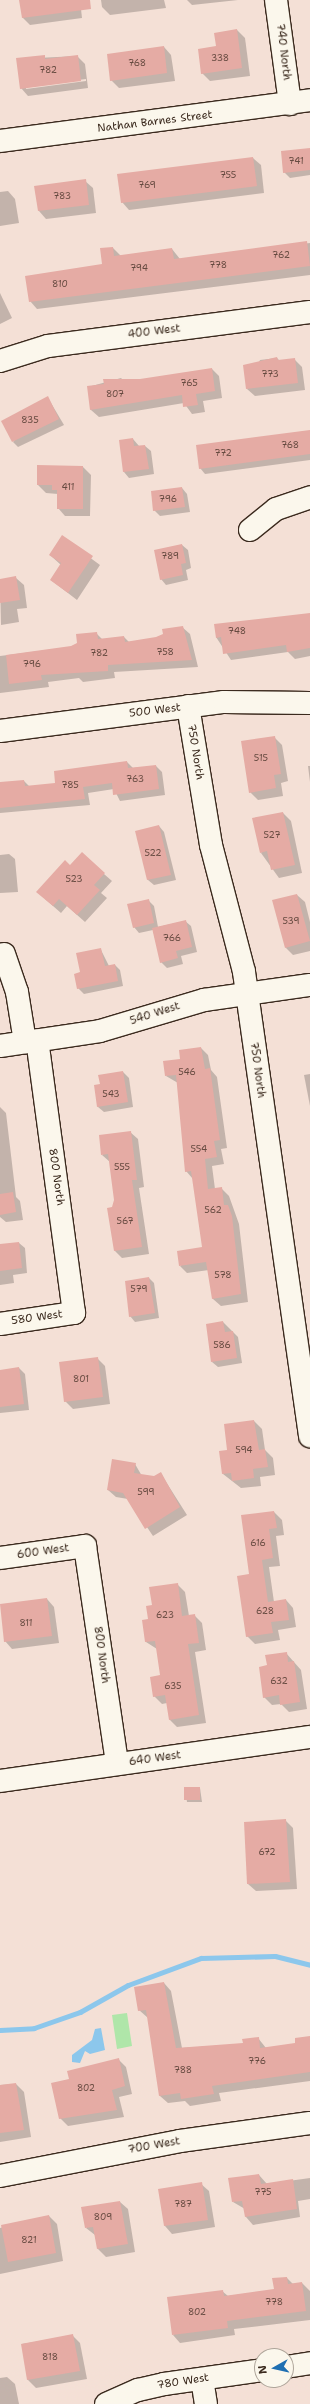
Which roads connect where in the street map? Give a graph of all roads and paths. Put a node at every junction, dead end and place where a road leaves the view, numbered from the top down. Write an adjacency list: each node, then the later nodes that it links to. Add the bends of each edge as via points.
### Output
1 (276, 0): 2 (street, 740 North)
2 (300, 102): 3 (street, Nathan Barnes Street)
3 (0, 141)
4 (310, 312): 5 (street, 400 West, via 48,346)
5 (0, 361)
6 (310, 497): 7 (street, via 276,509)
7 (250, 530)
8 (310, 703): 9 (street, 500 West, via 257,700)
9 (188, 706): 10 (street, 500 West); 13 (street, 750 North, via 211,845)
10 (0, 731)
11 (4, 954): 14 (street, 800 North)
12 (310, 985): 13 (street, 540 West)
13 (246, 993): 14 (street, 540 West, via 184,1004 100,1031); 18 (street, 750 North)
14 (31, 1042): 15 (street, 540 West); 16 (street, 800 North)
15 (0, 1046)
16 (74, 1313): 17 (street, 580 West)
17 (0, 1324)
18 (310, 1436)
19 (85, 1546): 20 (street, 600 West); 22 (street, 800 North)
20 (0, 1558)
21 (310, 1738): 22 (street, 640 West)
22 (117, 1764): 23 (street, 640 West)
23 (0, 1781)
24 (310, 2123): 25 (street, 700 West, via 173,2142)
25 (0, 2176)
26 (310, 2363): 27 (street)
27 (294, 2366)
28 (254, 2371): 29 (street, 780 West)
29 (202, 2379): 30 (street, 780 West, via 138,2390); 31 (street)
30 (106, 2404)
31 (206, 2404)

